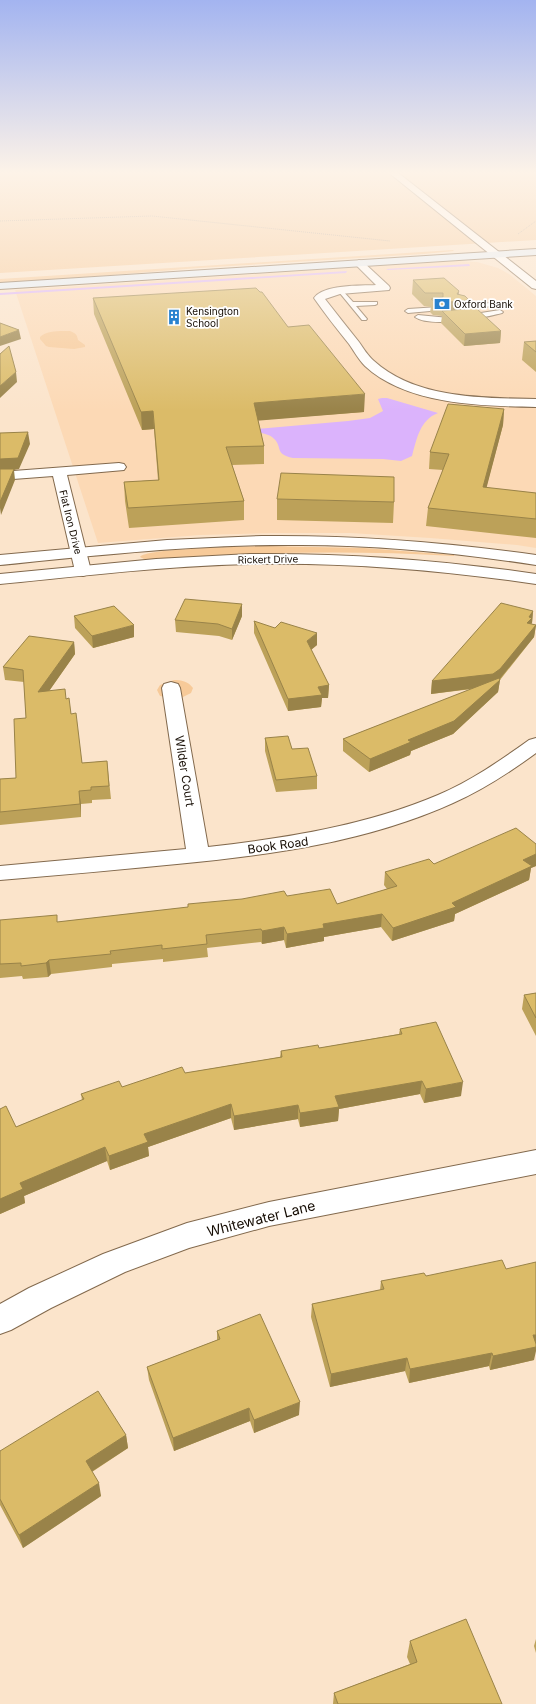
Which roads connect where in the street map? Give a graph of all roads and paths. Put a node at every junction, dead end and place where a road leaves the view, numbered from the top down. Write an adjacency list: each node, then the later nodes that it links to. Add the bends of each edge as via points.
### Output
1 (399, 252): 6 (main road)
2 (493, 252): 4 (street)
3 (536, 252): 4 (main road)
4 (496, 254): 5 (main road); 8 (street)
5 (359, 263): 7 (main road); 9 (street, via 384,288)
6 (0, 277)
7 (0, 286)
8 (536, 286)
9 (341, 291): 11 (lane); 15 (street, via 319,298 369,363 387,376 416,388 455,398)
10 (375, 303): 11 (lane)
11 (352, 304): 14 (lane)
12 (496, 309): 12 (lane, via 463,310); 13 (lane, via 433,320)
13 (413, 314): 13 (lane, via 442,312)
14 (364, 319)
15 (536, 403)
16 (118, 467): 17 (street)
17 (59, 472): 18 (street); 19 (street, Flat Iron Drive)
18 (0, 476)
19 (79, 553): 20 (street, Rickert Drive); 21 (street, Rickert Drive, via 165,545 287,540 402,544); 22 (street, Flat Iron Drive)
20 (0, 560)
21 (536, 560)
22 (82, 571): 23 (street, Rickert Drive); 24 (street, Rickert Drive, via 219,560 298,559 417,564)
23 (0, 579)
24 (536, 579)
25 (171, 688): 27 (street, Wilder Court)
26 (536, 744): 27 (street, Book Road, via 488,776 446,798 399,816 348,832 307,841)
27 (198, 855): 28 (street, Book Road)
28 (0, 873)
29 (536, 1162): 30 (street, Whitewater Lane, via 269,1214 187,1236 114,1263)
30 (0, 1320)

